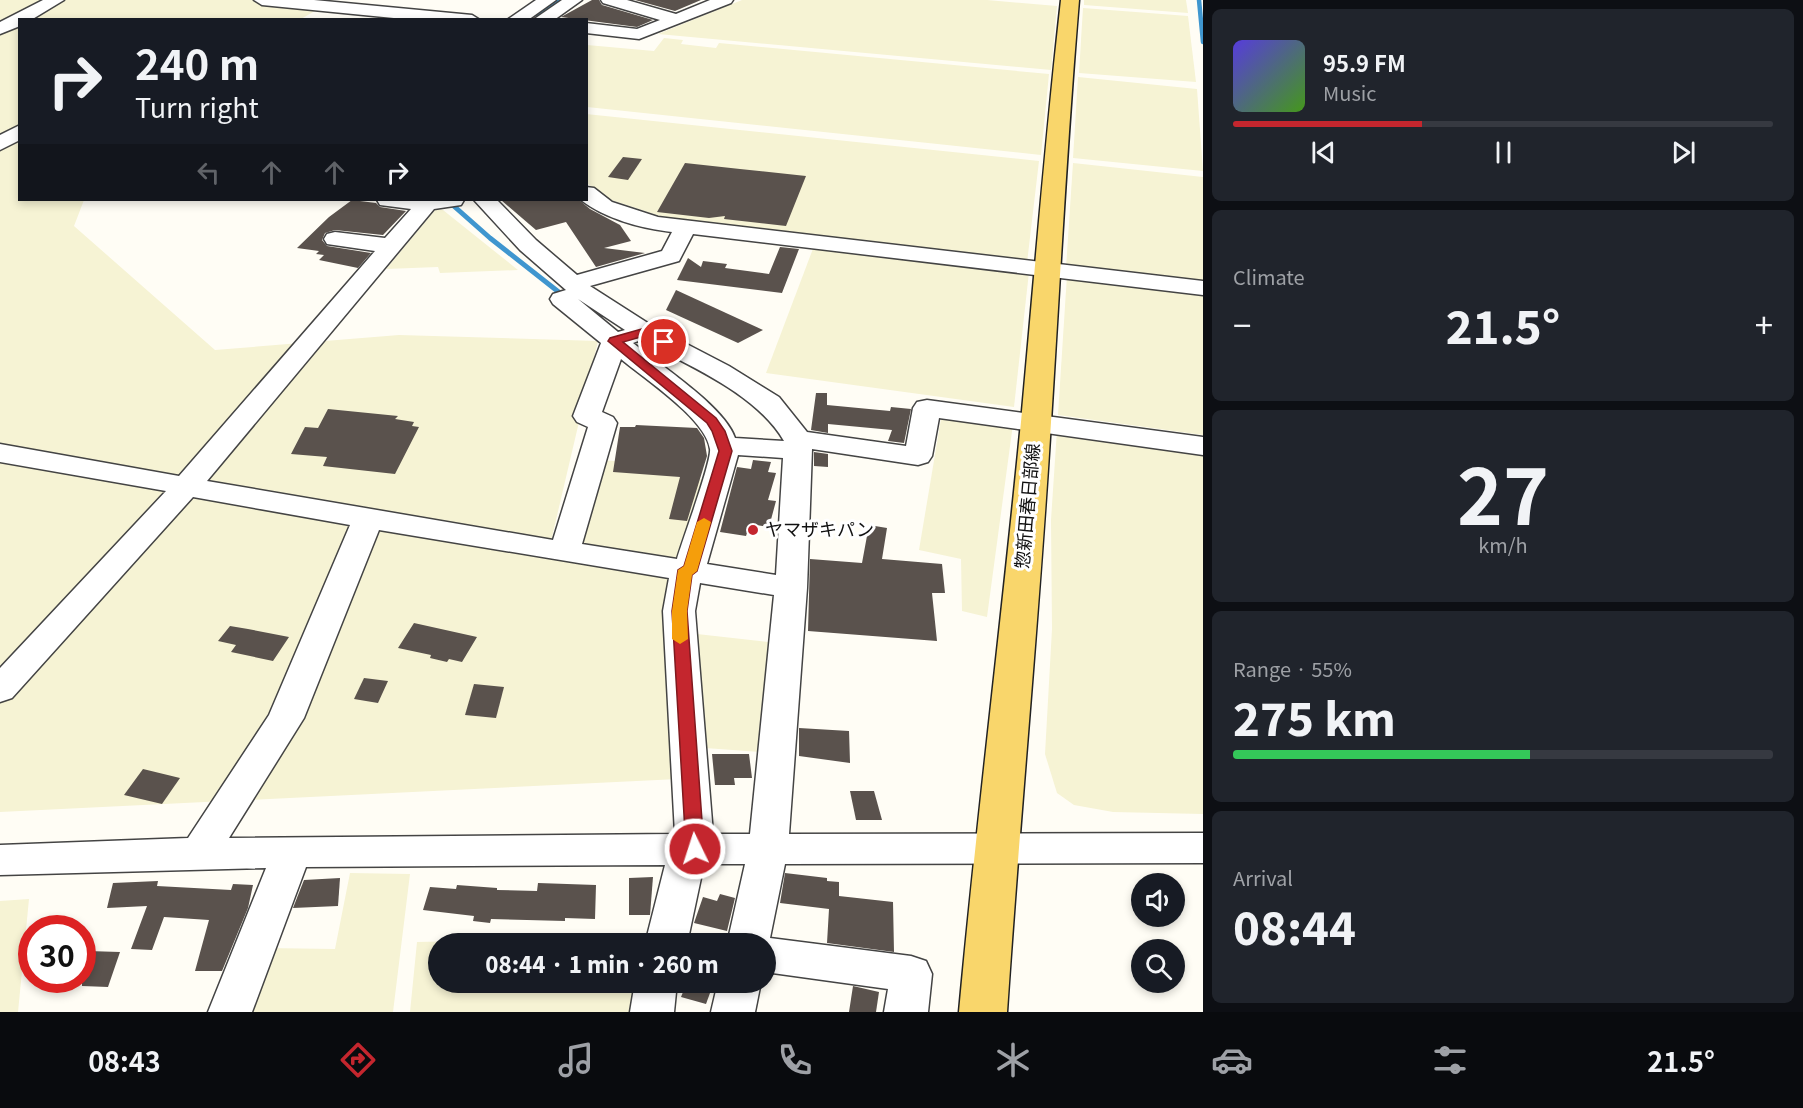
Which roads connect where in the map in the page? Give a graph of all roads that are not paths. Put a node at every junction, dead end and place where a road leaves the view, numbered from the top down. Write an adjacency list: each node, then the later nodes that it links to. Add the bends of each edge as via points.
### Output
1 (56, 0): 8 (street)
2 (262, 0): 9 (street)
3 (548, 0): 10 (street)
4 (574, 0): 11 (street)
5 (609, 0): 13 (street)
6 (725, 0): 13 (street)
7 (1070, 0): 26 (main road, 惣新田春日部線)
8 (21, 18)
9 (451, 18)
10 (518, 18)
11 (545, 18)
12 (18, 20): 14 (street)
13 (676, 20): 15 (street, via 639,34)
14 (0, 29)
15 (591, 32)
16 (18, 132): 17 (street)
17 (0, 146): 18 (street)
18 (18, 149)
19 (588, 195): 23 (street, via 604,207 655,223)
20 (414, 201): 22 (street)
21 (486, 201): 27 (street, via 528,245)
22 (440, 202): 25 (street)
23 (686, 226): 26 (street); 27 (street, via 671,256)
24 (335, 239): 25 (street)
25 (392, 246): 36 (street)
26 (1047, 268): 28 (street); 31 (main road, 惣新田春日部線)
27 (578, 287): 29 (street); 30 (street, via 562,298)
28 (1203, 288)
29 (645, 332): 30 (street); 32 (street, via 769,403)
30 (614, 341): 33 (street, via 712,420); 38 (street, via 587,416 603,423)
31 (1036, 423): 32 (street, via 927,408 918,456); 34 (street); 42 (main road, 惣新田春日部線)
32 (798, 444): 33 (street); 40 (street)
33 (724, 446): 39 (street)
34 (1203, 446)
35 (0, 453): 36 (street)
36 (186, 487): 37 (street); 41 (street)
37 (368, 519): 38 (street); 47 (street, via 286,718)
38 (565, 550): 39 (street)
39 (687, 571): 40 (street); 44 (street, via 680,634)
40 (791, 588): 45 (street)
41 (0, 690)
42 (996, 847): 43 (street); 45 (street); 58 (main road, 惣新田春日部線)
43 (1203, 848)
44 (700, 849): 45 (street); 46 (street); 49 (street)
45 (768, 849): 50 (street)
46 (292, 852): 47 (street); 54 (street)
47 (200, 853): 48 (street)
48 (0, 860)
49 (670, 933)
50 (750, 933)
51 (776, 956): 57 (street, via 911,974)
52 (655, 993): 55 (street)
53 (738, 993): 56 (street)
54 (230, 1012)
55 (652, 1012)
56 (734, 1012)
57 (906, 1012)
58 (984, 1012)

